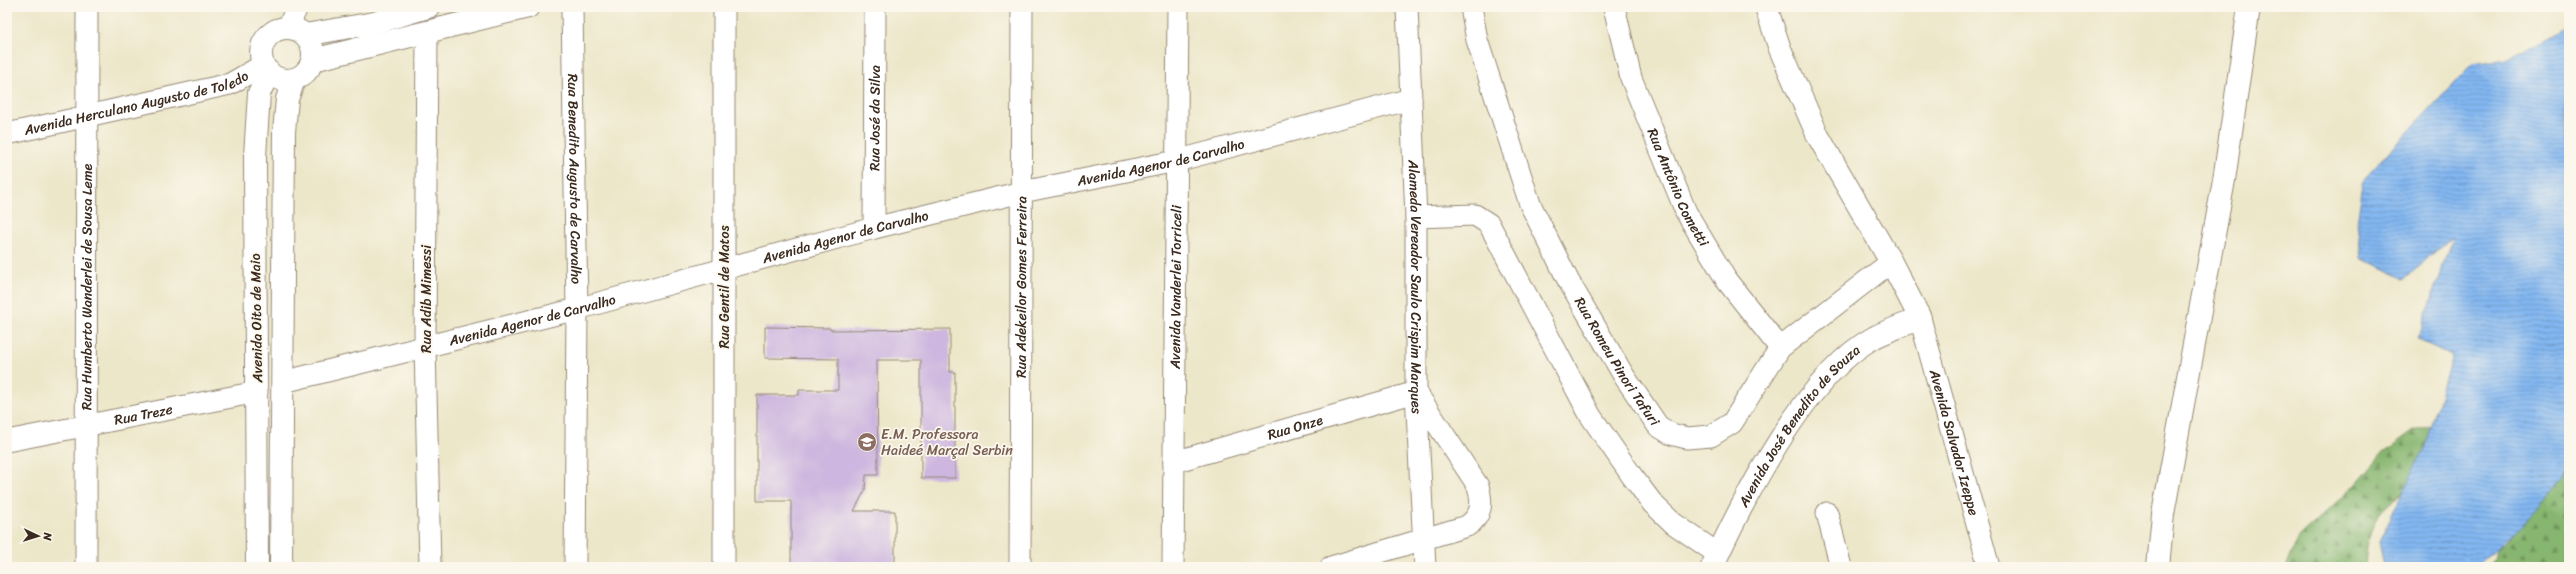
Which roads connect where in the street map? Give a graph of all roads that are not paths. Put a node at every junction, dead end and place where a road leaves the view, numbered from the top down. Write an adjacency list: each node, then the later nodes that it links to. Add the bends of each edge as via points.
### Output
1 (87, 7): 21 (street, Rua Humberto Wanderlei de Sousa Leme)
2 (297, 7): 15 (street)
3 (428, 7): 15 (street, Avenida Oito de Maio, via 374,22)
4 (528, 7): 16 (street)
5 (572, 7): 29 (street, Rua Benedito Augusto de Carvalho)
6 (724, 7): 28 (street, Rua Gentil de Matos)
7 (875, 7): 26 (street, Rua José da Silva)
8 (1022, 7): 24 (street, Rua Adekeilor Gomes Ferreira)
9 (1178, 7): 23 (street, Avenida Vanderlei Torriceli)
10 (1407, 7): 20 (street, Alameda Vereador Saulo Crispim Marques)
11 (1471, 7): 32 (street, Rua Romeu Pinori Tafuri, via 1477,40 1530,204 1572,287 1624,376 1658,426 1671,434 1688,438 1711,436 1732,423)
12 (1614, 7): 32 (street, Rua Antônio Cometti, via 1631,78 1686,212 1727,282)
13 (1766, 7): 27 (street, via 1780,49 1818,136)
14 (2250, 7): 54 (street, via 2224,180 2163,514)
15 (297, 31): 17 (street, via 310,42); 18 (street, Avenida Oito de Maio, via 279,28 265,39 261,48)
16 (426, 32): 17 (street); 31 (street, Rua Adib Mimessi)
17 (313, 60): 19 (street, Avenida Oito de Maio)
18 (266, 69): 19 (street, via 276,78); 21 (street, Avenida Herculano Augusto de Toledo, via 230,84); 34 (street, Avenida Oito de Maio, via 256,112 254,357)
19 (294, 80): 33 (street, Avenida Oito de Maio, via 287,100 284,132)
20 (1411, 98): 23 (street, Avenida Agenor de Carvalho); 25 (street, Alameda Vereador Saulo Crispim Marques)
21 (88, 115): 22 (street, Avenida Herculano Augusto de Toledo); 36 (street, Rua Humberto Wanderlei de Sousa Leme)
22 (7, 134)
23 (1176, 161): 24 (street, Avenida Agenor de Carvalho); 38 (street, Avenida Vanderlei Torriceli)
24 (1022, 192): 26 (street, Avenida Agenor de Carvalho); 48 (street, Rua Adekeilor Gomes Ferreira)
25 (1416, 218): 35 (street, Alameda Vereador Saulo Crispim Marques); 41 (street, via 1475,215 1489,224 1590,415 1653,504)
26 (874, 228): 28 (street, Avenida Agenor de Carvalho)
27 (1891, 262): 30 (street); 32 (street, Rua Romeu Pinori Tafuri)
28 (724, 267): 29 (street, Avenida Agenor de Carvalho); 47 (street, Rua Gentil de Matos)
29 (577, 309): 31 (street, Avenida Agenor de Carvalho); 46 (street, Rua Benedito Augusto de Carvalho)
30 (1920, 318): 41 (street, Avenida José Benedito de Souza, via 1874,337 1813,390 1766,463); 53 (street, Avenida Salvador Izeppe)
31 (425, 346): 33 (street, Avenida Agenor de Carvalho); 45 (street, Rua Adib Mimessi)
32 (1780, 348)
33 (283, 382): 44 (street, Avenida Oito de Maio)
34 (257, 392): 36 (street, Rua Treze); 43 (street, Avenida Oito de Maio)
35 (1416, 392): 38 (street, Rua Onze); 40 (street, Alameda Vereador Saulo Crispim Marques); 40 (street, via 1478,486 1481,498 1480,511 1474,521 1467,526)
36 (85, 424): 37 (street, Rua Treze); 42 (street, Rua Humberto Wanderlei de Sousa Leme)
37 (7, 441)
38 (1174, 462): 49 (street, Avenida Vanderlei Torriceli)
39 (1827, 513): 52 (street)
40 (1424, 540): 50 (street); 51 (street, Alameda Vereador Saulo Crispim Marques)
41 (1715, 560)
42 (86, 567)
43 (256, 567)
44 (281, 567)
45 (430, 567)
46 (575, 567)
47 (724, 567)
48 (1020, 567)
49 (1173, 567)
50 (1331, 567)
51 (1425, 567)
52 (1841, 567)
53 (1989, 567)
54 (2158, 567)

